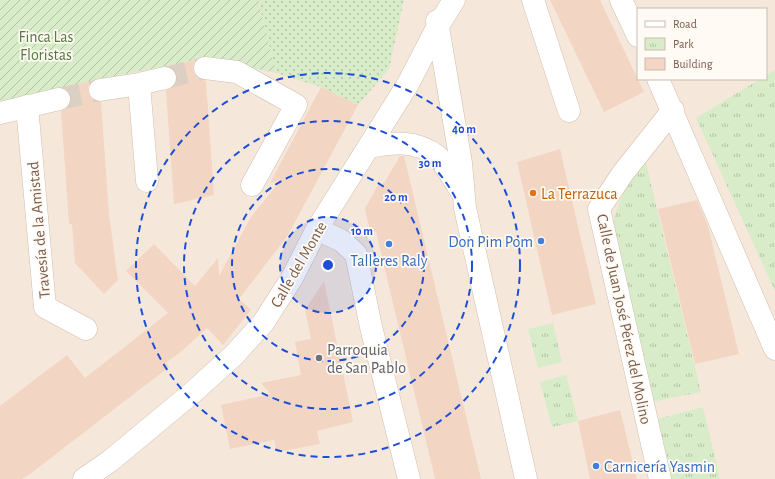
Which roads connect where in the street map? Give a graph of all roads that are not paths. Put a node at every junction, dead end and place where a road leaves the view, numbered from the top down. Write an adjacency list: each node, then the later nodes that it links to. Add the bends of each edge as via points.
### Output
1 (436, 0): 5 (street)
2 (454, 0): 5 (street, Calle del Monte)
3 (533, 0): 14 (street)
4 (621, 0): 6 (street)
5 (438, 26): 17 (street, Calle del Monte, via 408,84); 20 (street, via 461,163)
6 (637, 34)
7 (205, 68): 19 (street, via 237,72 296,105)
8 (165, 78): 10 (street)
9 (658, 80): 15 (street)
10 (139, 84): 11 (street); 18 (street)
11 (100, 90)
12 (60, 99): 13 (street)
13 (27, 106): 16 (street); 22 (street, Travesía de la Amistad, via 45,307)
14 (570, 110)
15 (673, 110): 23 (street); 27 (street, Calle de Juan José Pérez del Molino, via 623,173 599,209)
16 (0, 113)
17 (369, 147): 20 (street, via 392,142 413,144 437,156); 21 (street, Calle del Monte)
18 (147, 181)
19 (252, 185)
20 (463, 194): 26 (street)
21 (318, 229): 24 (street, Calle del Monte, via 292,278 263,323 234,355 110,461); 25 (street, via 342,241 356,254 371,327)
22 (86, 329)
23 (775, 350)
24 (84, 479)
25 (409, 479)
26 (526, 479)
27 (660, 479)

